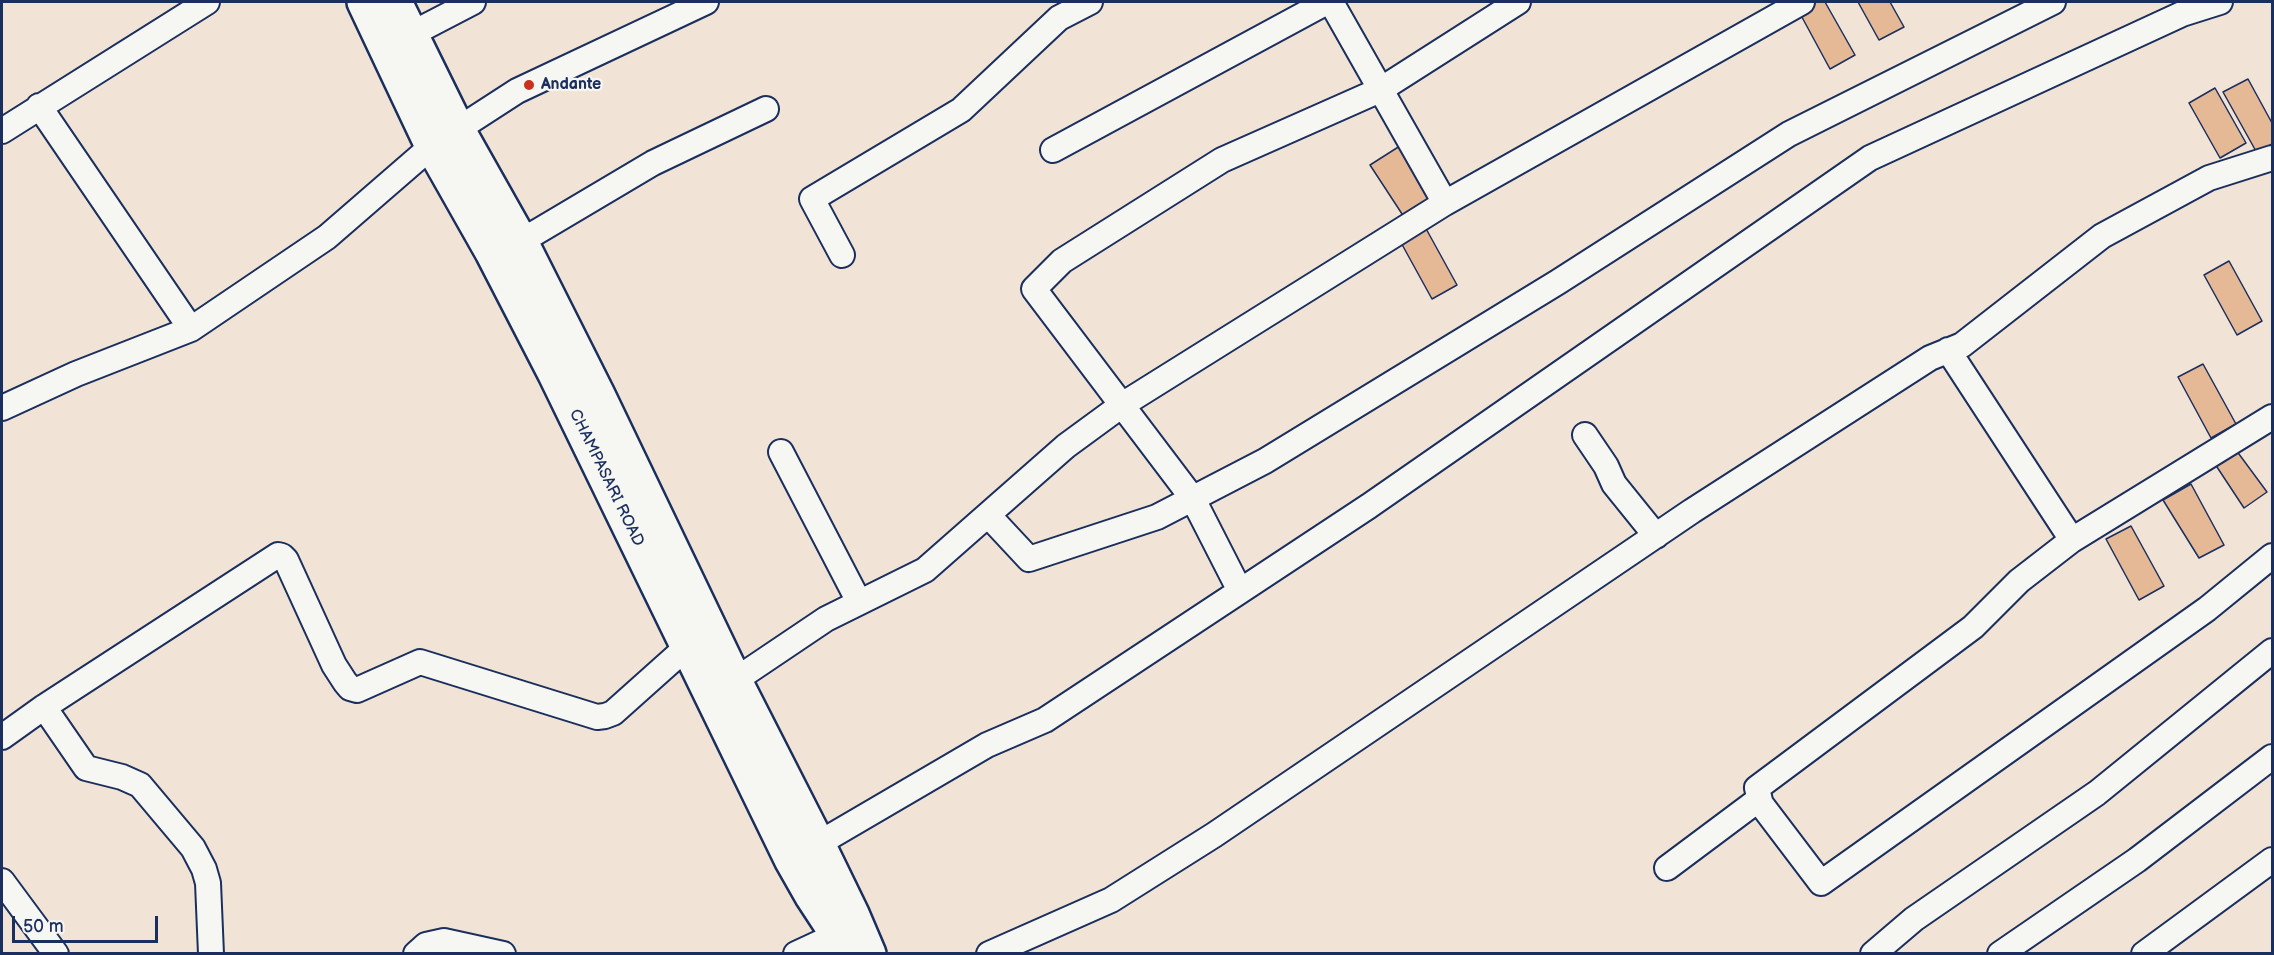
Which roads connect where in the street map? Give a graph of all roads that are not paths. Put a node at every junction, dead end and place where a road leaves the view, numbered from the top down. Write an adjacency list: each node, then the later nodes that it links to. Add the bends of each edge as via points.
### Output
1 (207, 2): 14 (street)
2 (364, 2): 12 (main road, CHAMPASARI ROAD)
3 (395, 2): 12 (main road, CHAMPASARI ROAD)
4 (473, 2): 12 (street)
5 (706, 2): 17 (street, via 517,91)
6 (1090, 2): 22 (street, via 1059,18 961,110 813,199)
7 (1329, 2): 13 (street); 18 (street)
8 (1518, 2): 13 (street)
9 (1802, 2): 20 (street)
10 (2053, 2): 30 (street, via 1789,134 1558,282 1265,461)
11 (2220, 2): 35 (street, via 2182,14 1870,158 1369,506)
12 (398, 40): 17 (main road, CHAMPASARI ROAD)
13 (1380, 90): 20 (street); 25 (street, via 1222,160 1062,261 1034,289)
14 (39, 106): 16 (street); 23 (street)
15 (766, 109): 21 (street, via 653,163)
16 (2, 131)
17 (445, 138): 21 (main road, CHAMPASARI ROAD); 23 (street, via 327,237)
18 (1053, 150)
19 (2272, 158): 24 (street, via 2208,178 2102,236 1962,345)
20 (1445, 203): 25 (street)
21 (506, 246): 37 (main road, CHAMPASARI ROAD, via 555,374); 39 (main road, CHAMPASARI ROAD, via 598,394)
22 (842, 255)
23 (191, 329): 26 (street)
24 (1948, 350): 32 (street); 33 (street)
25 (1122, 405): 30 (street); 31 (street, via 1066,446)
26 (2, 408)
27 (2272, 417): 33 (street)
28 (1585, 435): 32 (street, via 1614,484)
29 (781, 452): 36 (street)
30 (1193, 499): 31 (street, via 1157,517 1029,559); 35 (street)
31 (988, 515): 36 (street, via 925,570)
32 (1656, 536): 55 (street, via 1214,835 1111,900)
33 (2072, 540): 43 (street, via 2019,581 1973,627 1757,788)
34 (2272, 556): 43 (street, via 2207,609 1821,883)
35 (1240, 591): 44 (street, via 1045,720 987,745)
36 (859, 602): 39 (street, via 826,619)
37 (688, 646): 39 (main road, CHAMPASARI ROAD); 40 (street, via 614,713 605,716 597,717 420,662 357,690 350,688 334,665 286,560 278,555)
38 (2272, 651): 56 (street, via 2097,794 1914,919)
39 (724, 688): 44 (main road, CHAMPASARI ROAD)
40 (44, 707): 41 (street); 50 (street, via 86,768 140,785 193,848 208,883)
41 (2, 737)
42 (2272, 757): 57 (street, via 2137,860)
43 (1761, 805): 46 (street, via 1758,800)
44 (805, 851): 48 (main road, CHAMPASARI ROAD); 54 (main road, CHAMPASARI ROAD, via 852,914)
45 (2272, 860): 58 (street)
46 (1667, 868)
47 (2, 881): 49 (street)
48 (844, 944): 53 (street)
49 (56, 954)
50 (211, 954)
51 (416, 954): 52 (street, via 426,945 444,941)
52 (503, 954)
53 (796, 954)
54 (869, 954)
55 (989, 954)
56 (1873, 954)
57 (2000, 954)
58 (2144, 954)

